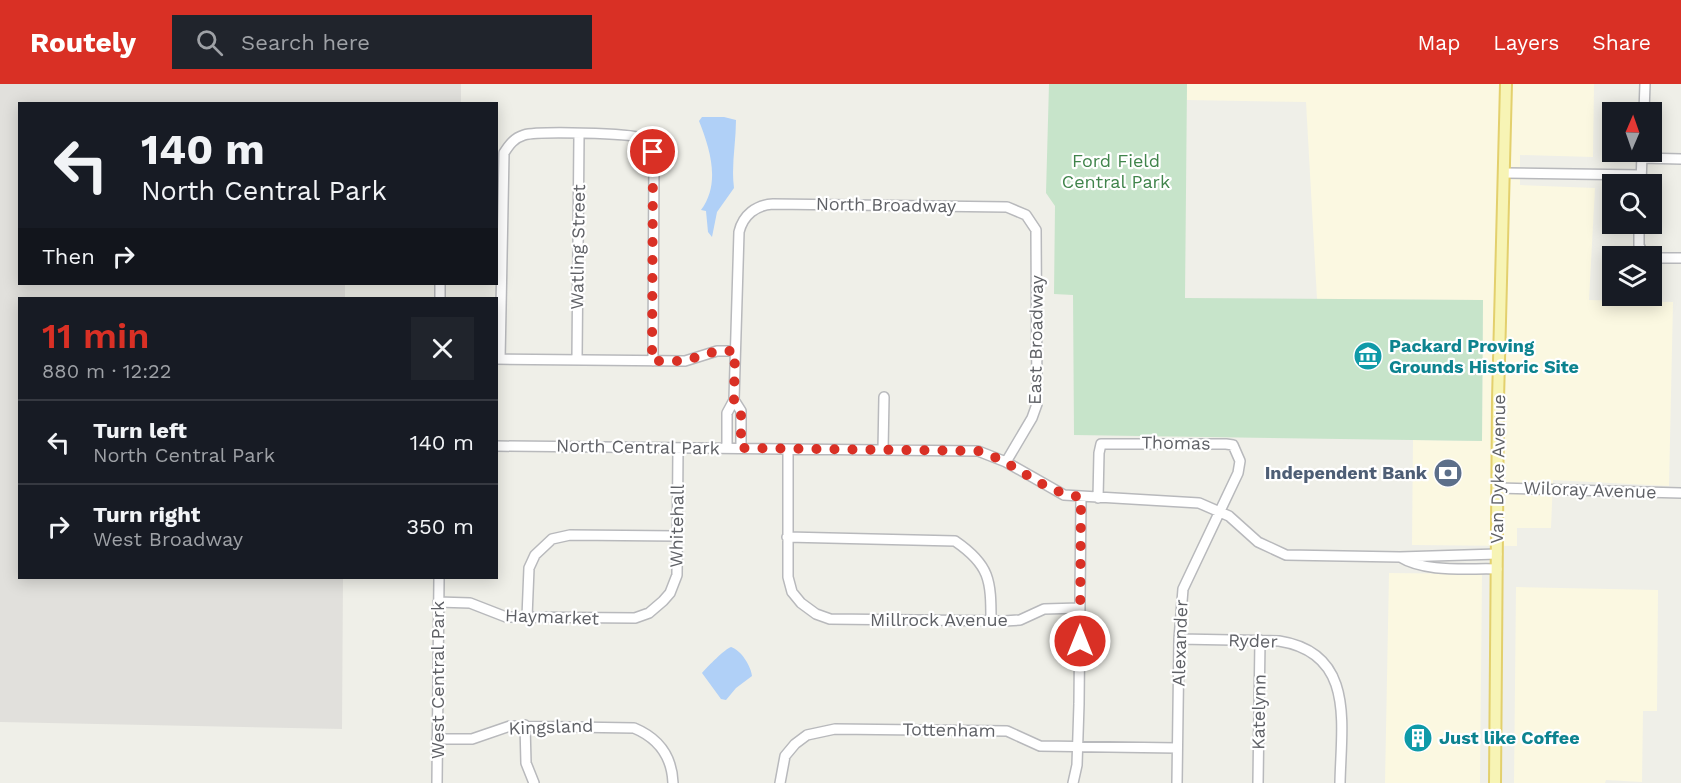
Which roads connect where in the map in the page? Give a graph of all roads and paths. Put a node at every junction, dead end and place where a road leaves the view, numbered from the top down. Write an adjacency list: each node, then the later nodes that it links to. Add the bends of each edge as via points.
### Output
1 (1506, 84): 7 (main road, Van Dyke Avenue)
2 (1645, 84): 3 (street)
3 (1644, 102)
4 (579, 135): 9 (street, via 531,134 516,139 504,153); 15 (street, Watling Street); 16 (street, via 632,135 650,145 655,161)
5 (1662, 157): 6 (street)
6 (1681, 159)
7 (1504, 173): 8 (street); 28 (main road, Van Dyke Avenue)
8 (1602, 178)
9 (499, 191): 14 (street)
10 (1026, 215): 13 (street, North Broadway, via 1007,207 758,207 747,215 739,232); 27 (street, East Broadway, via 1035,227 1038,243 1037,404)
11 (1662, 257): 12 (street)
12 (1681, 258)
13 (735, 351): 16 (street, via 717,351 684,361); 18 (street)
14 (498, 359): 15 (street)
15 (577, 359): 16 (street)
16 (652, 361)
17 (884, 397): 26 (street)
18 (734, 400): 19 (street); 20 (street, via 741,411)
19 (727, 429): 20 (street); 23 (street)
20 (741, 429): 24 (street)
21 (498, 446): 22 (street, North Central Park)
22 (678, 448): 23 (street, North Central Park); 33 (street, Whitehall)
23 (727, 448): 24 (street, North Central Park)
24 (741, 448): 25 (street, North Central Park)
25 (788, 450): 26 (street, North Central Park); 34 (street)
26 (883, 450): 27 (street, North Central Park, via 978,451)
27 (1006, 462): 30 (street, North Central Park, via 1057,492)
28 (1498, 488): 29 (street, Wiloray Avenue); 35 (main road, Van Dyke Avenue)
29 (1681, 493)
30 (1081, 497): 31 (street, North Central Park); 41 (street)
31 (1098, 498): 32 (street, North Central Park, via 1199,502); 32 (street, Thomas, via 1101,444 1227,444 1233,445 1240,461)
32 (1221, 511): 36 (street, North Central Park, via 1258,542 1286,555); 44 (street, Alexander, via 1183,589)
33 (677, 536): 39 (street, Whitehall, via 677,575); 42 (street, via 570,535 552,539 535,555 529,568)
34 (787, 537): 43 (street, via 955,541 974,554 986,570 991,590); 43 (street, Millrock Avenue, via 792,592 816,614 835,620)
35 (1497, 554): 36 (street, North Central Park); 37 (main road, Van Dyke Avenue)
36 (1400, 557): 37 (street, North Central Park, via 1425,566)
37 (1497, 569): 58 (main road, Van Dyke Avenue)
38 (438, 579): 40 (street, West Central Park)
39 (663, 601): 42 (street, Haymarket, via 635,618)
40 (438, 602): 42 (street, Haymarket, via 470,603 500,616); 47 (street, West Central Park)
41 (1080, 608): 43 (street, Millrock Avenue, via 1049,608 1020,620); 48 (street)
42 (527, 617)
43 (991, 621)
44 (1179, 639): 45 (street, Ryder); 49 (street, Alexander)
45 (1260, 640): 56 (street, Katelynn); 57 (street, Ryder, via 1294,643 1322,660 1336,680 1340,695)
46 (525, 725): 47 (street, Kingsland, via 472,739); 51 (street, via 526,763); 52 (street, Kingsland, via 634,728 646,733 668,755)
47 (437, 739): 50 (street, West Central Park)
48 (1078, 746): 49 (street, Tottenham); 53 (street, Tottenham, via 1040,746 1007,731 835,729 807,735 795,744 785,756); 54 (street)
49 (1177, 748): 55 (street, Alexander)
50 (437, 783)
51 (534, 783)
52 (673, 783)
53 (780, 783)
54 (1073, 783)
55 (1178, 783)
56 (1258, 783)
57 (1340, 783)
58 (1495, 783)

